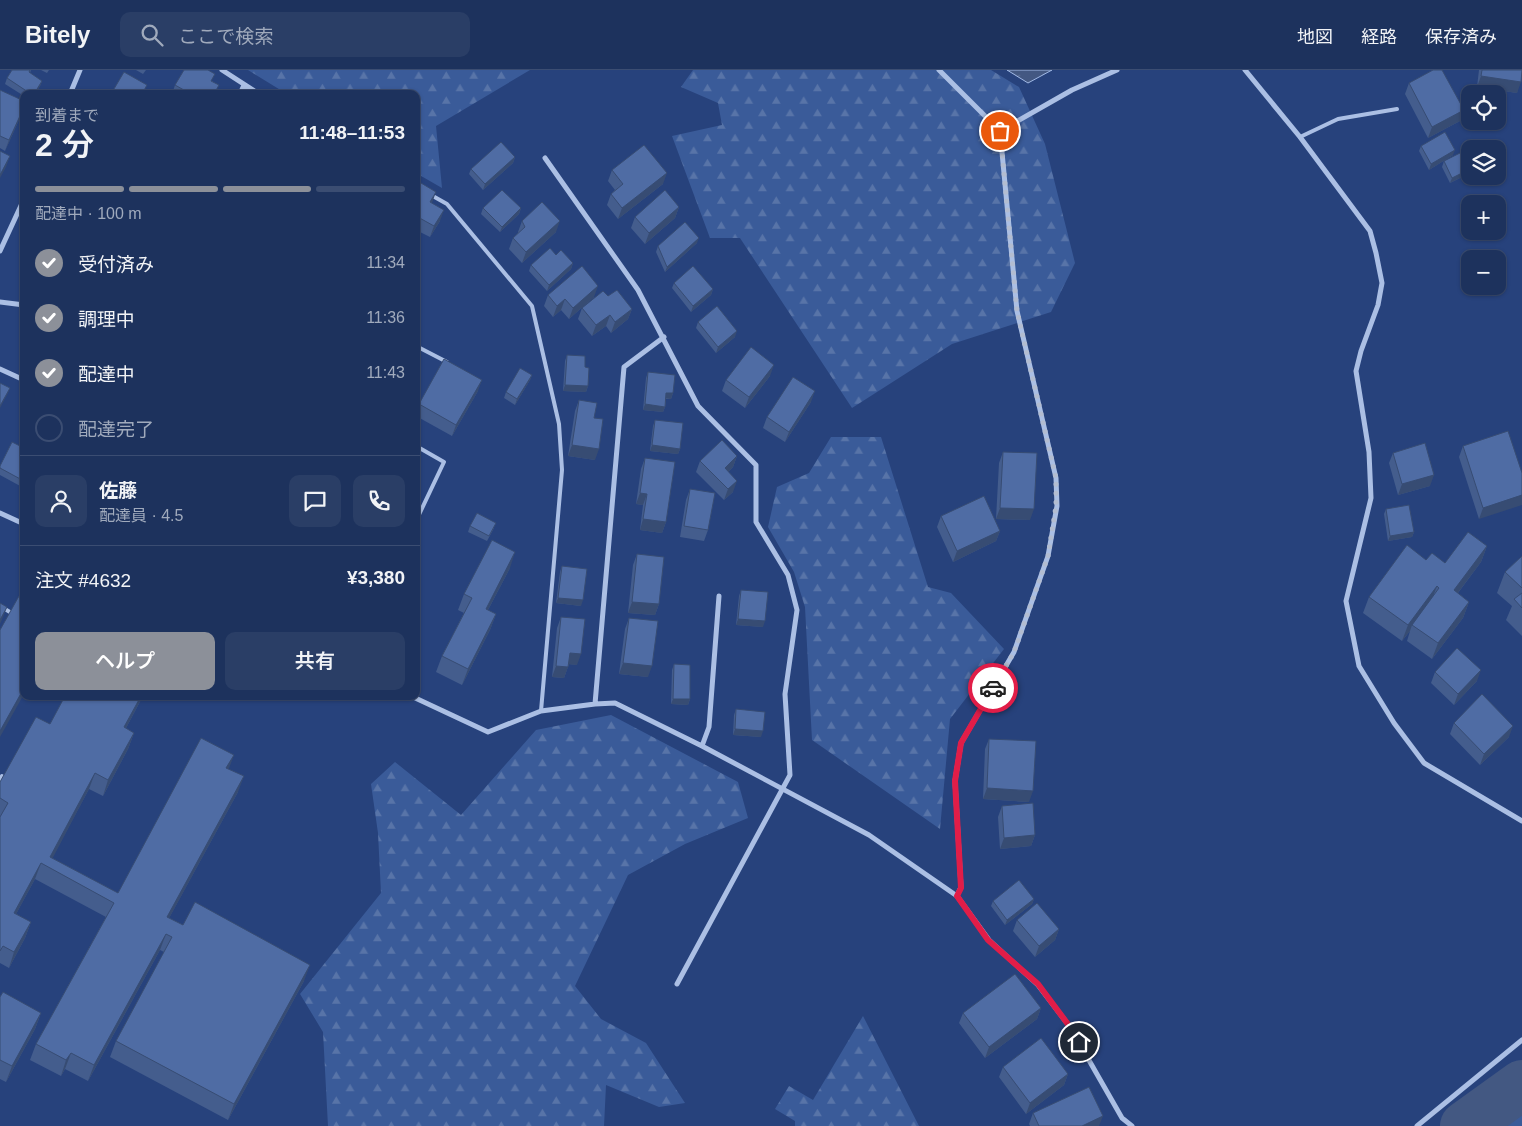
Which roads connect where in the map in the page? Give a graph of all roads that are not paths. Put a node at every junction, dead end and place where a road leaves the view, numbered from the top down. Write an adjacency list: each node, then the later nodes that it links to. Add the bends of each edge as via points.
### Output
1 (80, 70): 7 (street)
2 (222, 70): 6 (street)
3 (939, 70): 11 (street)
4 (1117, 70): 11 (street, via 1072,90)
5 (1245, 70): 12 (street)
6 (244, 85): 8 (street); 9 (street)
7 (72, 90)
8 (242, 90)
9 (252, 90)
10 (1397, 109): 12 (lane, via 1338,119)
11 (1000, 131): 37 (street, via 1017,311 1056,478 1056,506 1048,556 1014,652 961,743 955,781 961,888)
12 (1300, 136): 36 (street, via 1370,231 1382,283 1356,371 1369,452 1371,498 1346,601 1359,666 1394,723 1424,763)
13 (545, 158): 19 (street, via 638,290)
14 (424, 190): 33 (lane, via 447,204 532,306 560,424 562,470)
15 (20, 208): 16 (street)
16 (0, 251)
17 (0, 302): 18 (street)
18 (20, 304)
19 (664, 337): 32 (street, via 624,367); 35 (street, via 698,406 756,465 756,522 788,576 797,610 785,694 790,775)
20 (420, 348): 21 (lane)
21 (454, 366)
22 (0, 370): 23 (street)
23 (20, 378)
24 (420, 448): 26 (lane, via 444,462)
25 (0, 513): 27 (street)
26 (420, 513)
27 (20, 522)
28 (719, 596): 34 (street, via 709,727)
29 (0, 606): 30 (lane)
30 (16, 616)
31 (420, 700): 33 (street, via 488,732)
32 (595, 704): 33 (street); 34 (street, via 615,703)
33 (541, 711)
34 (702, 746): 35 (street)
35 (782, 789): 37 (street, via 869,836); 38 (street)
36 (1522, 821)
37 (957, 896): 40 (street, via 988,940 1038,984 1070,1027 1122,1118)
38 (677, 984)
39 (1522, 1040): 41 (street)
40 (1132, 1126)
41 (1417, 1126)

